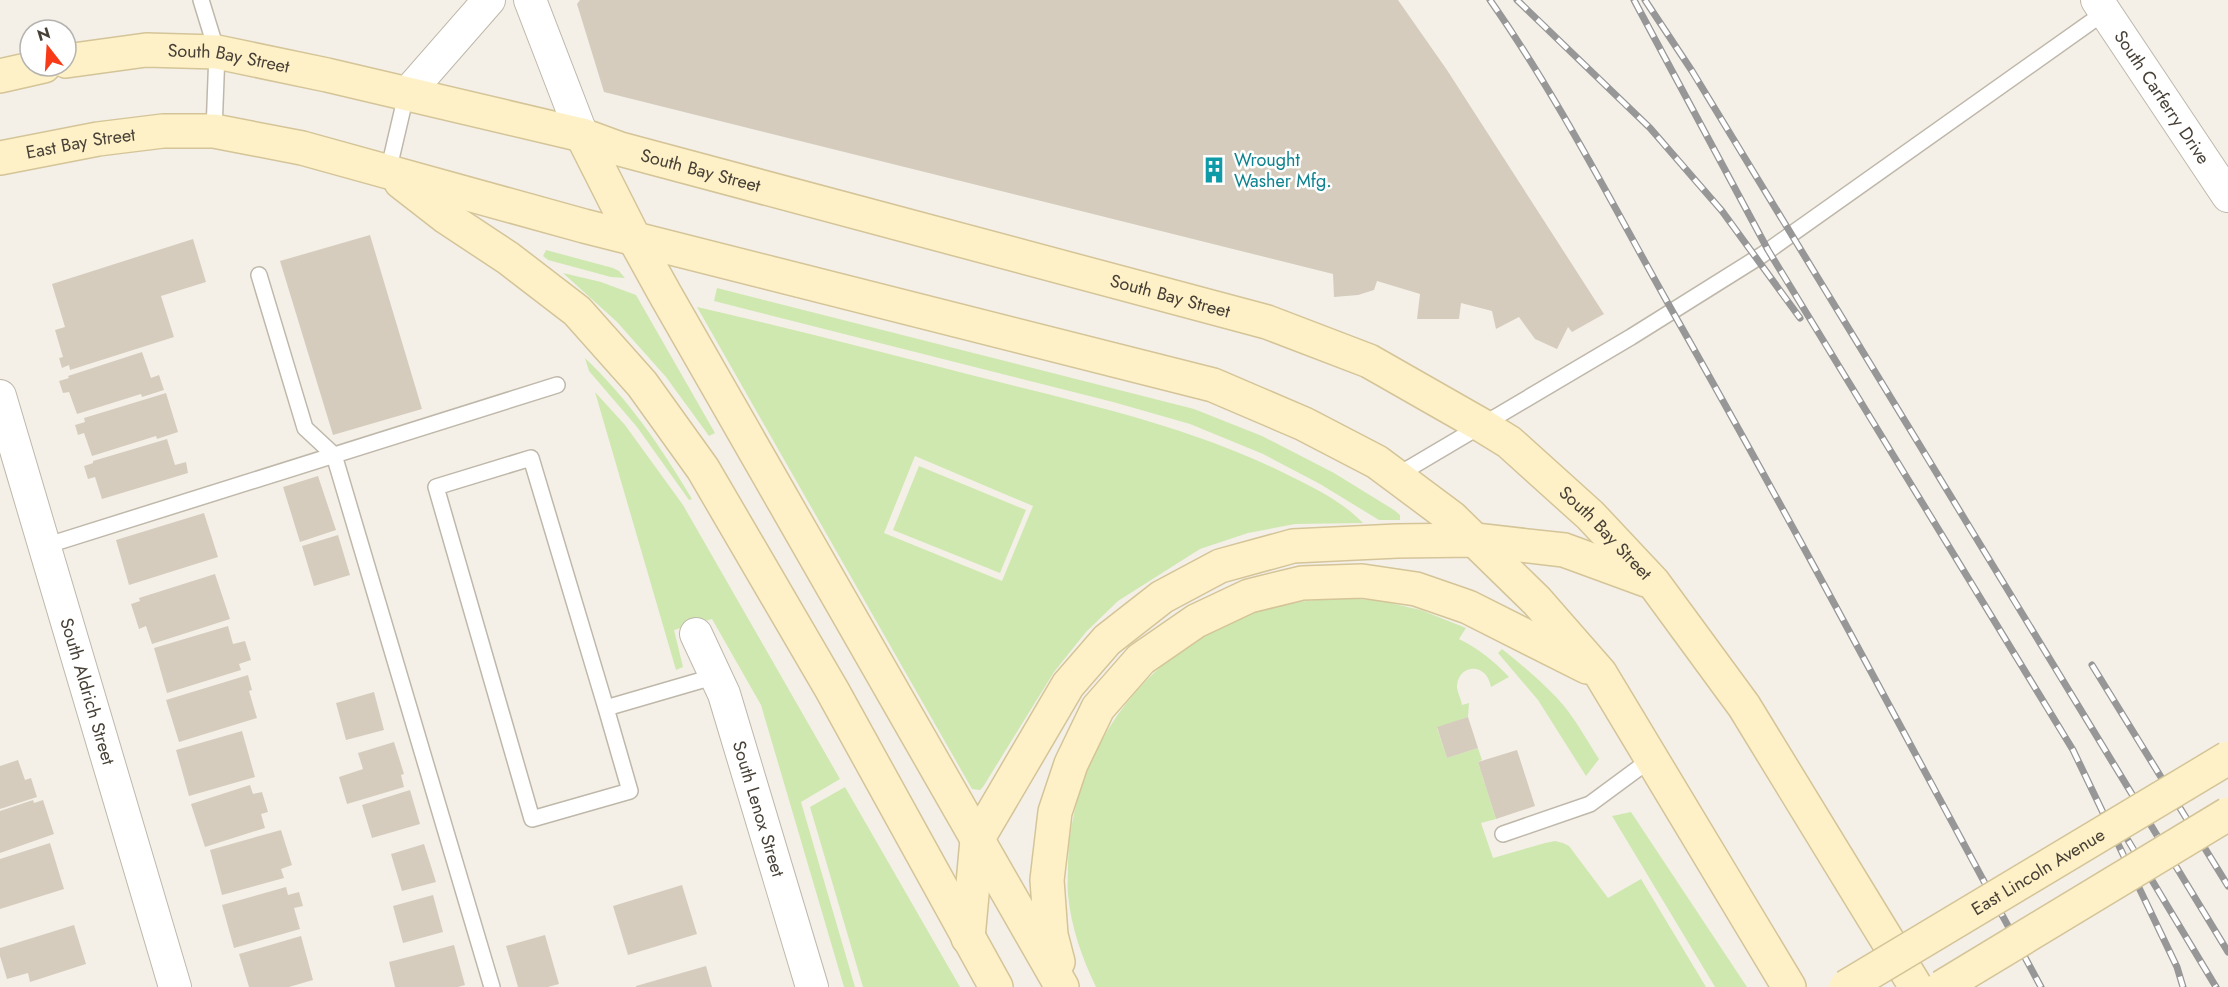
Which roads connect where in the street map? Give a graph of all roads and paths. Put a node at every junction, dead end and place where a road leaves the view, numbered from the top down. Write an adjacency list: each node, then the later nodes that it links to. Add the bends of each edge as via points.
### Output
1 (201, 0): 5 (lane)
2 (489, 0): 9 (street)
3 (531, 0): 11 (street)
4 (2101, 6): 14 (street, South Carferry Drive); 19 (lane, via 1762,255)
5 (217, 52): 6 (main road, South Bay Street, via 146,50); 9 (main road, South Bay Street); 10 (lane)
6 (78, 59)
7 (18, 72): 8 (main road)
8 (0, 76)
9 (406, 95): 11 (main road, South Bay Street); 13 (lane)
10 (214, 130): 12 (main road, East Bay Street, via 98,139); 13 (main road, via 302,148)
11 (582, 135): 15 (main road); 19 (main road, South Bay Street, via 620,149 1267,322 1369,361)
12 (0, 158)
13 (388, 172): 15 (main road); 34 (main road, via 577,311 642,384 703,469 832,690)
14 (2228, 196)
15 (634, 238): 21 (main road, via 1213,385 1304,424); 33 (main road)
16 (259, 274): 20 (lane, via 305,428)
17 (557, 386): 20 (lane)
18 (0, 396): 23 (street, South Aldrich Street)
19 (1483, 426): 21 (lane); 24 (main road, South Bay Street, via 1509,442 1590,515)
20 (334, 454): 23 (lane); 36 (lane)
21 (1396, 476): 22 (main road)
22 (1475, 540): 24 (main road, via 1564,550); 26 (main road, via 1537,601); 33 (main road, via 1293,546 1220,566 1162,597 1107,640 1068,685)
23 (45, 546): 35 (street, South Aldrich Street)
24 (1653, 582): 42 (main road, South Bay Street, via 1744,706)
25 (696, 634): 27 (street, South Lenox Street)
26 (1600, 674): 30 (main road); 39 (main road, via 1468,607 1416,589 1362,581 1302,583 1248,596 1196,621 1141,659 1098,708 1071,764 1054,812 1047,880 1052,935)
27 (716, 676): 28 (lane); 37 (street, South Lenox Street)
28 (606, 708): 28 (lane, via 531,458 436,487 532,819 630,791)
29 (2228, 758): 41 (main road, East Lincoln Avenue, bridge)
30 (1651, 759): 32 (lane, via 1590,804); 40 (main road)
31 (2228, 814): 43 (main road, bridge)
32 (1503, 834)
33 (977, 840): 34 (main road); 39 (main road)
34 (968, 938): 38 (main road)
35 (175, 987)
36 (492, 987)
37 (812, 987)
38 (996, 987)
39 (1063, 987)
40 (1789, 987)
41 (1846, 987)
42 (1916, 987)
43 (1942, 987)

